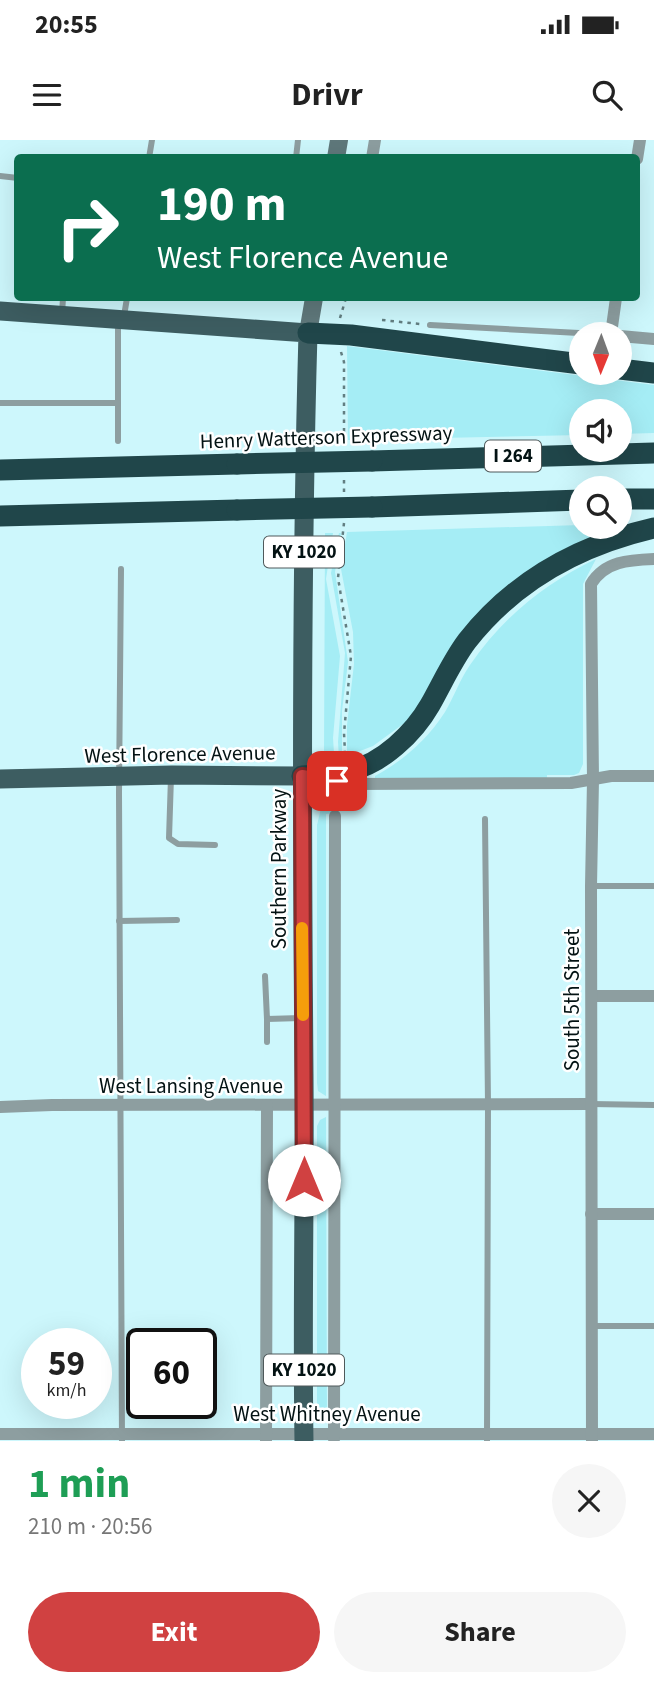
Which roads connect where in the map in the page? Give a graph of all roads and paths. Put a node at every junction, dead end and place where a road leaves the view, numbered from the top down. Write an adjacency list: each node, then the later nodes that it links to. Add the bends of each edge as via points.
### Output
1 (126, 301): 9 (lane)
2 (313, 301): 13 (main road, Southern Parkway / KY 1020)
3 (345, 301): 7 (path, via 340,315)
4 (616, 301): 10 (street)
5 (63, 307): 6 (main road); 9 (main road)
6 (0, 311)
7 (353, 317)
8 (378, 319): 11 (path)
9 (121, 320): 13 (main road); 21 (lane)
10 (613, 322)
11 (430, 325): 12 (lane)
12 (569, 332)
13 (308, 333): 17 (highway); 38 (main road, Southern Parkway / KY 1020)
14 (632, 337): 15 (street)
15 (654, 340)
16 (342, 345): 24 (path)
17 (569, 362)
18 (632, 370): 19 (highway)
19 (654, 373)
20 (0, 403): 21 (lane)
21 (118, 403): 22 (lane)
22 (118, 441)
23 (654, 453): 26 (highway, Henry Watterson Expressway / I 264, bridge)
24 (344, 454)
25 (344, 467): 27 (path)
26 (9, 470)
27 (344, 494)
28 (632, 499): 29 (highway)
29 (654, 499)
30 (569, 500): 31 (highway, I 264, bridge)
31 (9, 515)
32 (344, 520): 36 (path, via 338,578 351,656)
33 (654, 528): 38 (highway, via 576,553 531,579 467,642 424,715 384,754 350,771)
34 (654, 559): 42 (street, South 5th Street, via 629,559 608,567 591,584)
35 (121, 569): 40 (lane)
36 (345, 757)
37 (172, 775): 38 (main road, West Florence Avenue); 40 (main road, West Florence Avenue); 45 (lane, via 169,838 178,844)
38 (302, 776): 42 (street, West Florence Avenue, via 352,784); 53 (main road, Southern Parkway / KY 1020)
39 (654, 776): 42 (street, West Florence Avenue)
40 (119, 778): 41 (main road, West Florence Avenue); 49 (lane)
41 (0, 779)
42 (593, 780): 46 (street, South 5th Street)
43 (335, 816): 61 (street)
44 (485, 819): 56 (lane)
45 (215, 845)
46 (591, 886): 47 (lane); 51 (street, South 5th Street)
47 (654, 886)
48 (177, 920): 49 (lane)
49 (119, 921): 58 (lane)
50 (265, 976): 54 (lane)
51 (592, 996): 52 (street); 57 (street, South 5th Street)
52 (654, 996)
53 (303, 1018): 54 (lane); 60 (main road, Southern Parkway / KY 1020)
54 (267, 1019): 55 (lane)
55 (267, 1042)
56 (488, 1104): 57 (street, West Lansing Avenue); 61 (street, West Lansing Avenue); 72 (lane)
57 (591, 1104): 62 (lane); 64 (street, South 5th Street)
58 (119, 1105): 59 (street, West Lansing Avenue); 63 (street, West Lansing Avenue); 74 (lane)
59 (267, 1105): 60 (street, West Lansing Avenue); 75 (street)
60 (304, 1105): 61 (street, West Lansing Avenue); 70 (main road, Southern Parkway / KY 1020)
61 (334, 1105): 71 (street)
62 (654, 1105)
63 (0, 1107)
64 (591, 1214): 65 (street); 66 (street, South 5th Street)
65 (654, 1214)
66 (592, 1326): 67 (lane); 73 (street, South 5th Street)
67 (654, 1326)
68 (0, 1434): 74 (street, West Whitney Avenue)
69 (654, 1434): 73 (street, West Whitney Avenue)
70 (304, 1437): 71 (street, West Whitney Avenue); 75 (street, West Whitney Avenue)
71 (334, 1437): 72 (street, West Whitney Avenue)
72 (487, 1437): 73 (street, West Whitney Avenue)
73 (592, 1437)
74 (122, 1438): 75 (street, West Whitney Avenue)
75 (266, 1438)

